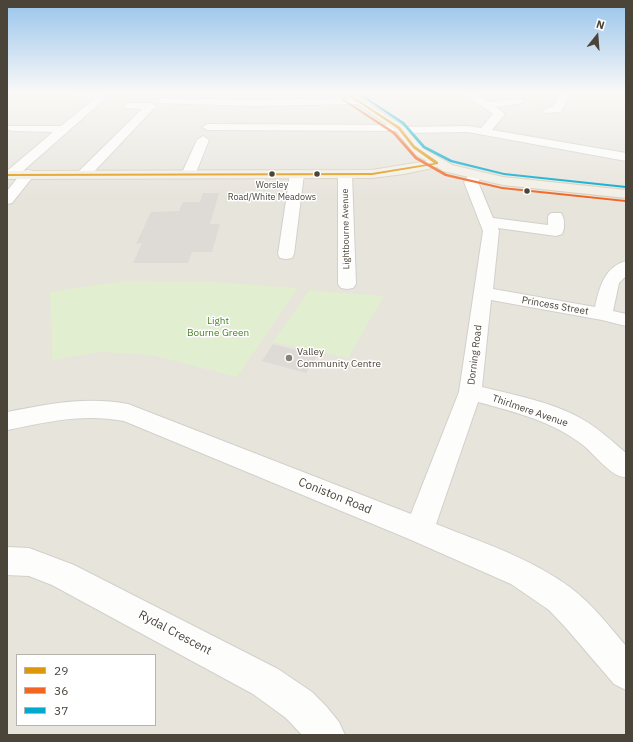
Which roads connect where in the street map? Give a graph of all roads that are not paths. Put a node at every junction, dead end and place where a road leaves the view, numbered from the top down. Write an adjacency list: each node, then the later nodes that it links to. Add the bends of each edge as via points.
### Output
1 (12, 128): 6 (street)
2 (130, 128): 14 (street)
3 (207, 128): 15 (street)
4 (367, 128): 7 (street)
5 (487, 128): 8 (street)
6 (62, 129): 17 (street)
7 (400, 129): 8 (street, via 468,129); 9 (main road)
8 (483, 132): 10 (street)
9 (414, 147): 11 (main road); 12 (main road, via 408,162)
10 (626, 157)
11 (437, 163): 12 (main road); 19 (main road)
12 (386, 173): 18 (main road)
13 (28, 174): 14 (main road); 17 (main road); 21 (street)
14 (84, 174): 15 (main road)
15 (188, 174): 16 (main road)
16 (297, 174): 18 (main road); 24 (street)
17 (8, 175)
18 (345, 175): 26 (street, Lightbourne Avenue)
19 (475, 176): 20 (main road); 23 (street, Dorning Road, via 471,182)
20 (626, 194)
21 (7, 200)
22 (556, 216): 23 (street, via 556,231)
23 (488, 222): 27 (street, Dorning Road, via 490,231)
24 (286, 254)
25 (626, 266): 28 (street, via 610,282)
26 (347, 284)
27 (484, 293): 28 (street, Princess Street); 30 (street, Dorning Road)
28 (603, 314): 29 (street, Princess Street)
29 (626, 320)
30 (470, 392): 32 (street, Thirlmere Avenue, via 554,417 571,425 588,435); 33 (street, Dorning Road)
31 (7, 421): 33 (street, Coniston Road, via 80,408 113,409)
32 (624, 467)
33 (419, 530): 35 (street, Coniston Road, via 510,568 541,585 578,616)
34 (7, 561): 36 (street, Rydal Crescent, via 29,562 63,575 257,677 299,705)
35 (626, 672)
36 (326, 735)

